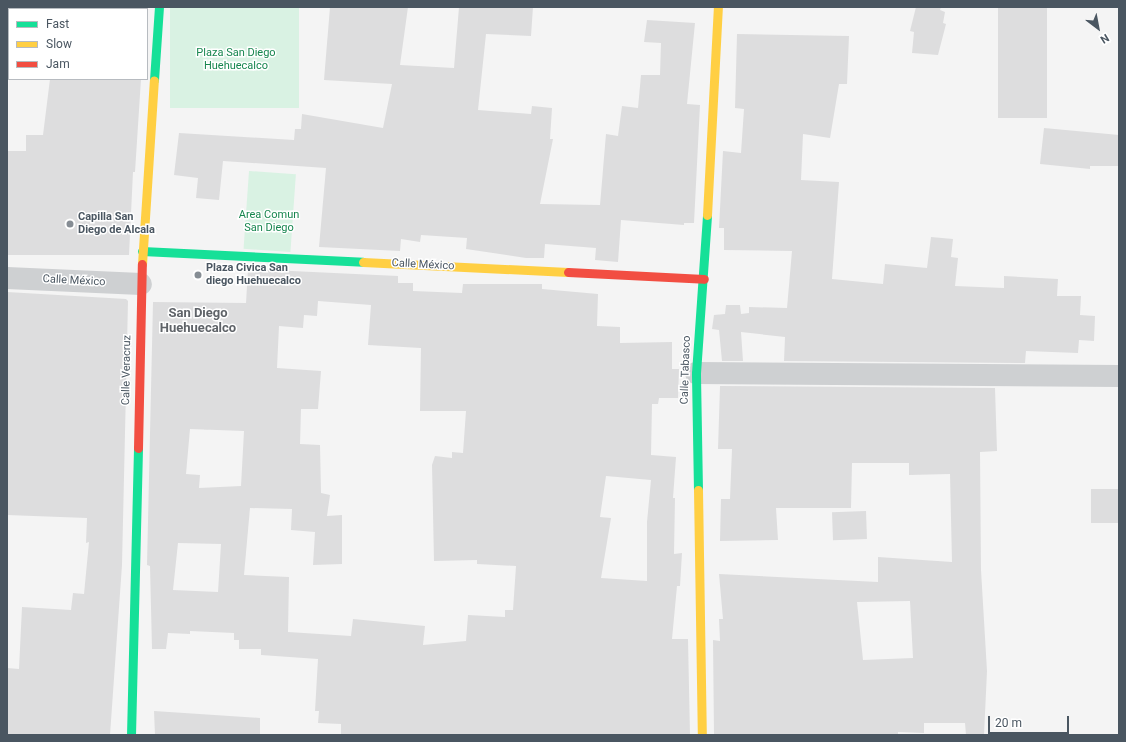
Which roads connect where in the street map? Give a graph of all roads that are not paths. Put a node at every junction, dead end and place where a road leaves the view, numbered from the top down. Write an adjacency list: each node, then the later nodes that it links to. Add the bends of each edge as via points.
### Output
1 (159, 7): 3 (street, Calle Veracruz)
2 (718, 7): 5 (street, Calle Tabasco)
3 (142, 251): 5 (street, Calle México); 6 (street, Calle Veracruz)
4 (7, 278): 6 (street, Calle México)
5 (704, 279): 7 (street, Calle Tabasco)
6 (141, 284): 9 (street, Calle Veracruz)
7 (696, 373): 8 (street); 10 (street, Calle Tabasco)
8 (1119, 376)
9 (131, 735)
10 (702, 735)

